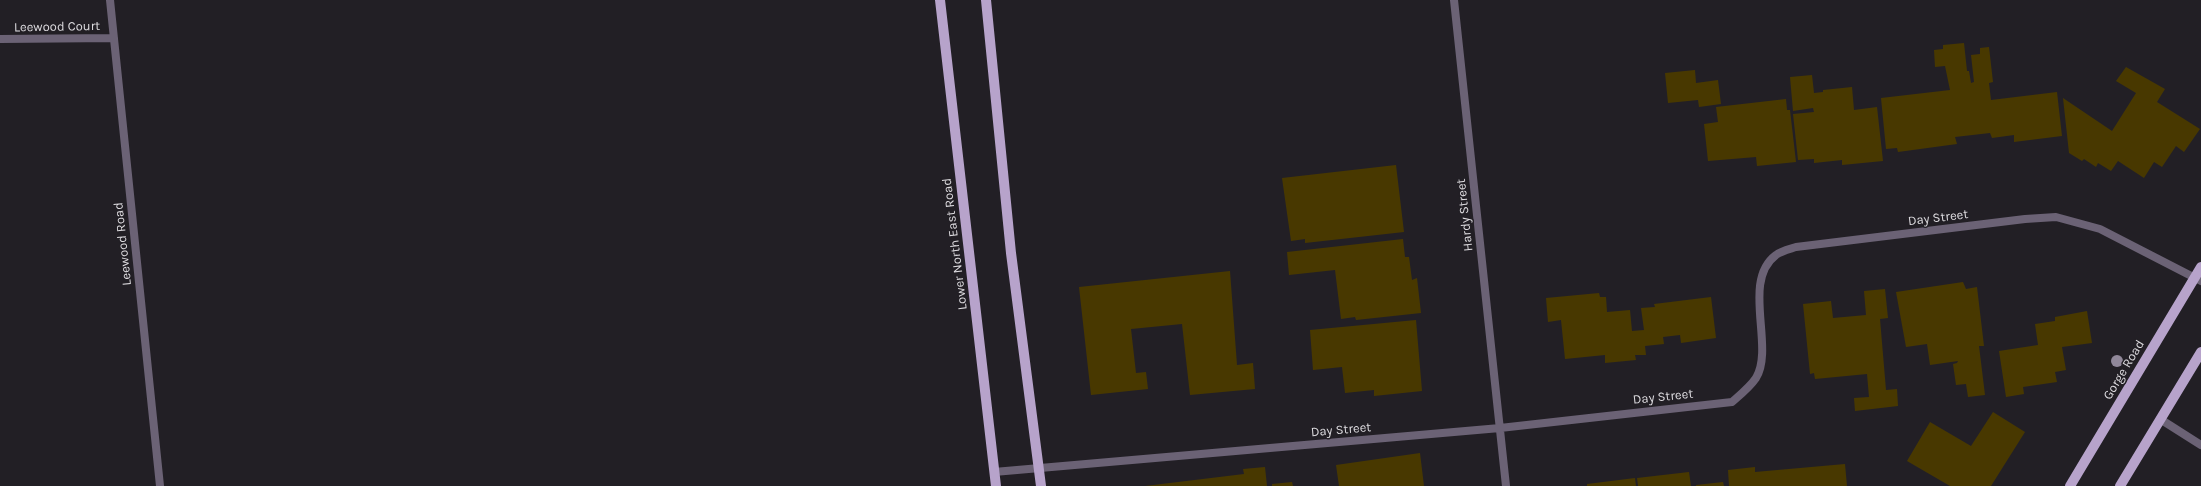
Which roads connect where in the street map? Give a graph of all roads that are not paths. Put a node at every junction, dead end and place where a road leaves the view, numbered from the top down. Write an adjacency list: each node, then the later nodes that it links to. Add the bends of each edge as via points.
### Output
1 (110, 0): 5 (street, Leewood Road)
2 (940, 0): 14 (main road, Lower North East Road)
3 (986, 0): 13 (main road, via 1011,253)
4 (1454, 0): 11 (street, Hardy Street)
5 (114, 38): 6 (street, Leewood Court); 15 (street, Leewood Road)
6 (0, 39)
7 (2201, 267): 8 (main road, Gorge Road)
8 (2198, 279): 11 (street, Day Street, via 2100,229 2056,217 1796,247 1776,255 1761,280 1760,366 1756,378 1732,402); 19 (main road, Gorge Road)
9 (2201, 352): 10 (main road)
10 (2160, 419): 12 (street); 20 (main road)
11 (1500, 428): 13 (street, Day Street); 18 (street, Hardy Street)
12 (2201, 445)
13 (1039, 468): 14 (street, Day Street); 17 (main road)
14 (994, 472): 16 (main road, Lower North East Road)
15 (160, 486)
16 (996, 486)
17 (1041, 486)
18 (1506, 486)
19 (2070, 486)
20 (2120, 486)

